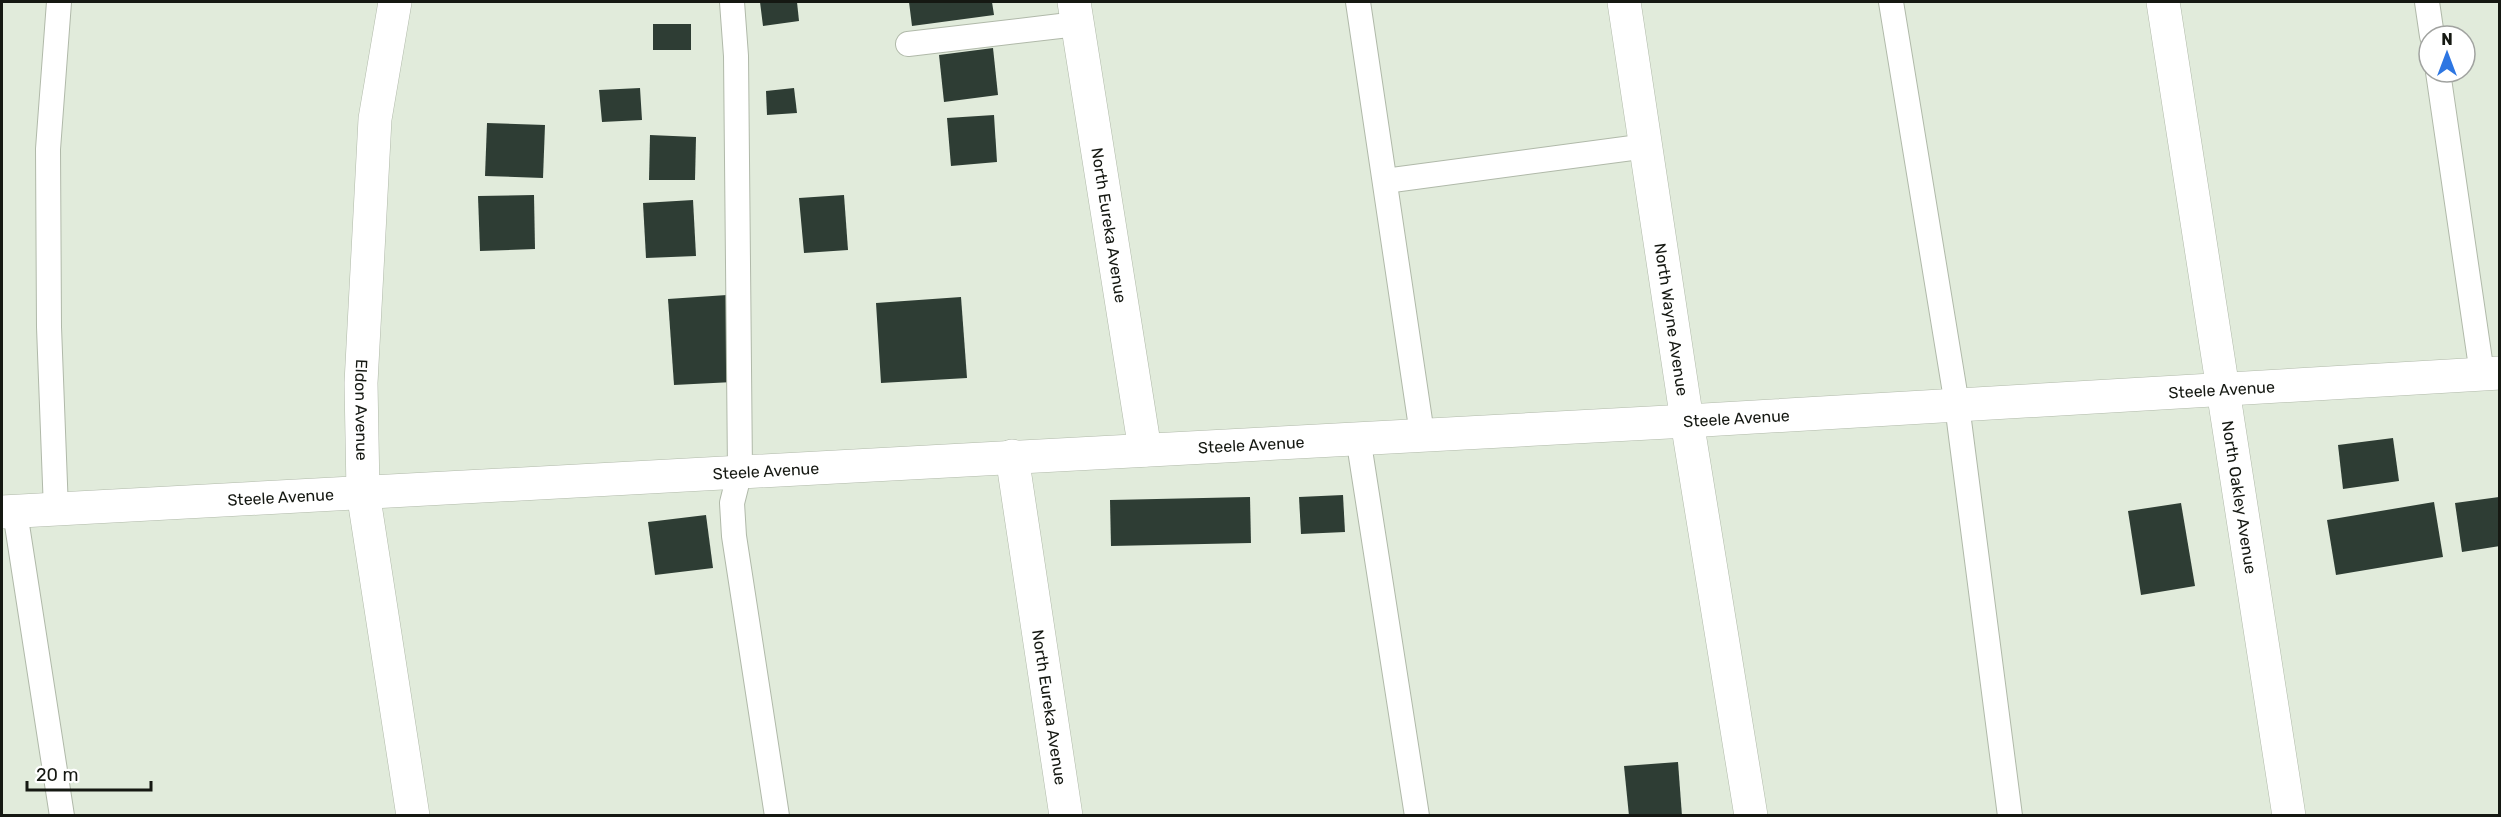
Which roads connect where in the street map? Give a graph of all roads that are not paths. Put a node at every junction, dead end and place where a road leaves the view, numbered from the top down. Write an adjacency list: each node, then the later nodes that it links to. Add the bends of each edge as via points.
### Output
1 (59, 2): 25 (lane, via 48,148)
2 (395, 2): 24 (street, Eldon Avenue, via 375,119 361,383)
3 (732, 2): 23 (lane, via 736,56)
4 (1358, 2): 14 (lane)
5 (1624, 2): 13 (street, North Wayne Avenue)
6 (1891, 2): 17 (lane)
7 (2163, 2): 16 (street, North Oakley Avenue)
8 (2427, 2): 10 (lane)
9 (1075, 13): 11 (lane); 21 (street, North Eureka Avenue)
10 (2430, 24)
11 (908, 44)
12 (2440, 84): 15 (lane)
13 (1647, 146): 14 (lane); 18 (street, North Wayne Avenue)
14 (1385, 181): 19 (lane)
15 (2491, 374): 16 (street, Steele Avenue)
16 (2222, 390): 17 (street, Steele Avenue); 34 (street, North Oakley Avenue)
17 (1957, 405): 18 (street, Steele Avenue); 33 (lane)
18 (1687, 421): 19 (street, Steele Avenue); 32 (street, North Wayne Avenue)
19 (1422, 434): 20 (street, Steele Avenue)
20 (1358, 437): 21 (street, Steele Avenue); 31 (lane)
21 (1145, 450): 22 (street, Steele Avenue)
22 (1012, 456): 23 (street, Steele Avenue); 30 (street, North Eureka Avenue)
23 (740, 471): 24 (street, Steele Avenue); 29 (lane, via 732,503 734,536)
24 (363, 492): 25 (street, Steele Avenue); 28 (street, Eldon Avenue)
25 (56, 510): 26 (street, Steele Avenue)
26 (8, 512): 27 (lane)
27 (62, 816)
28 (413, 816)
29 (777, 816)
30 (1066, 816)
31 (1417, 816)
32 (1750, 816)
33 (2010, 816)
34 (2289, 816)

